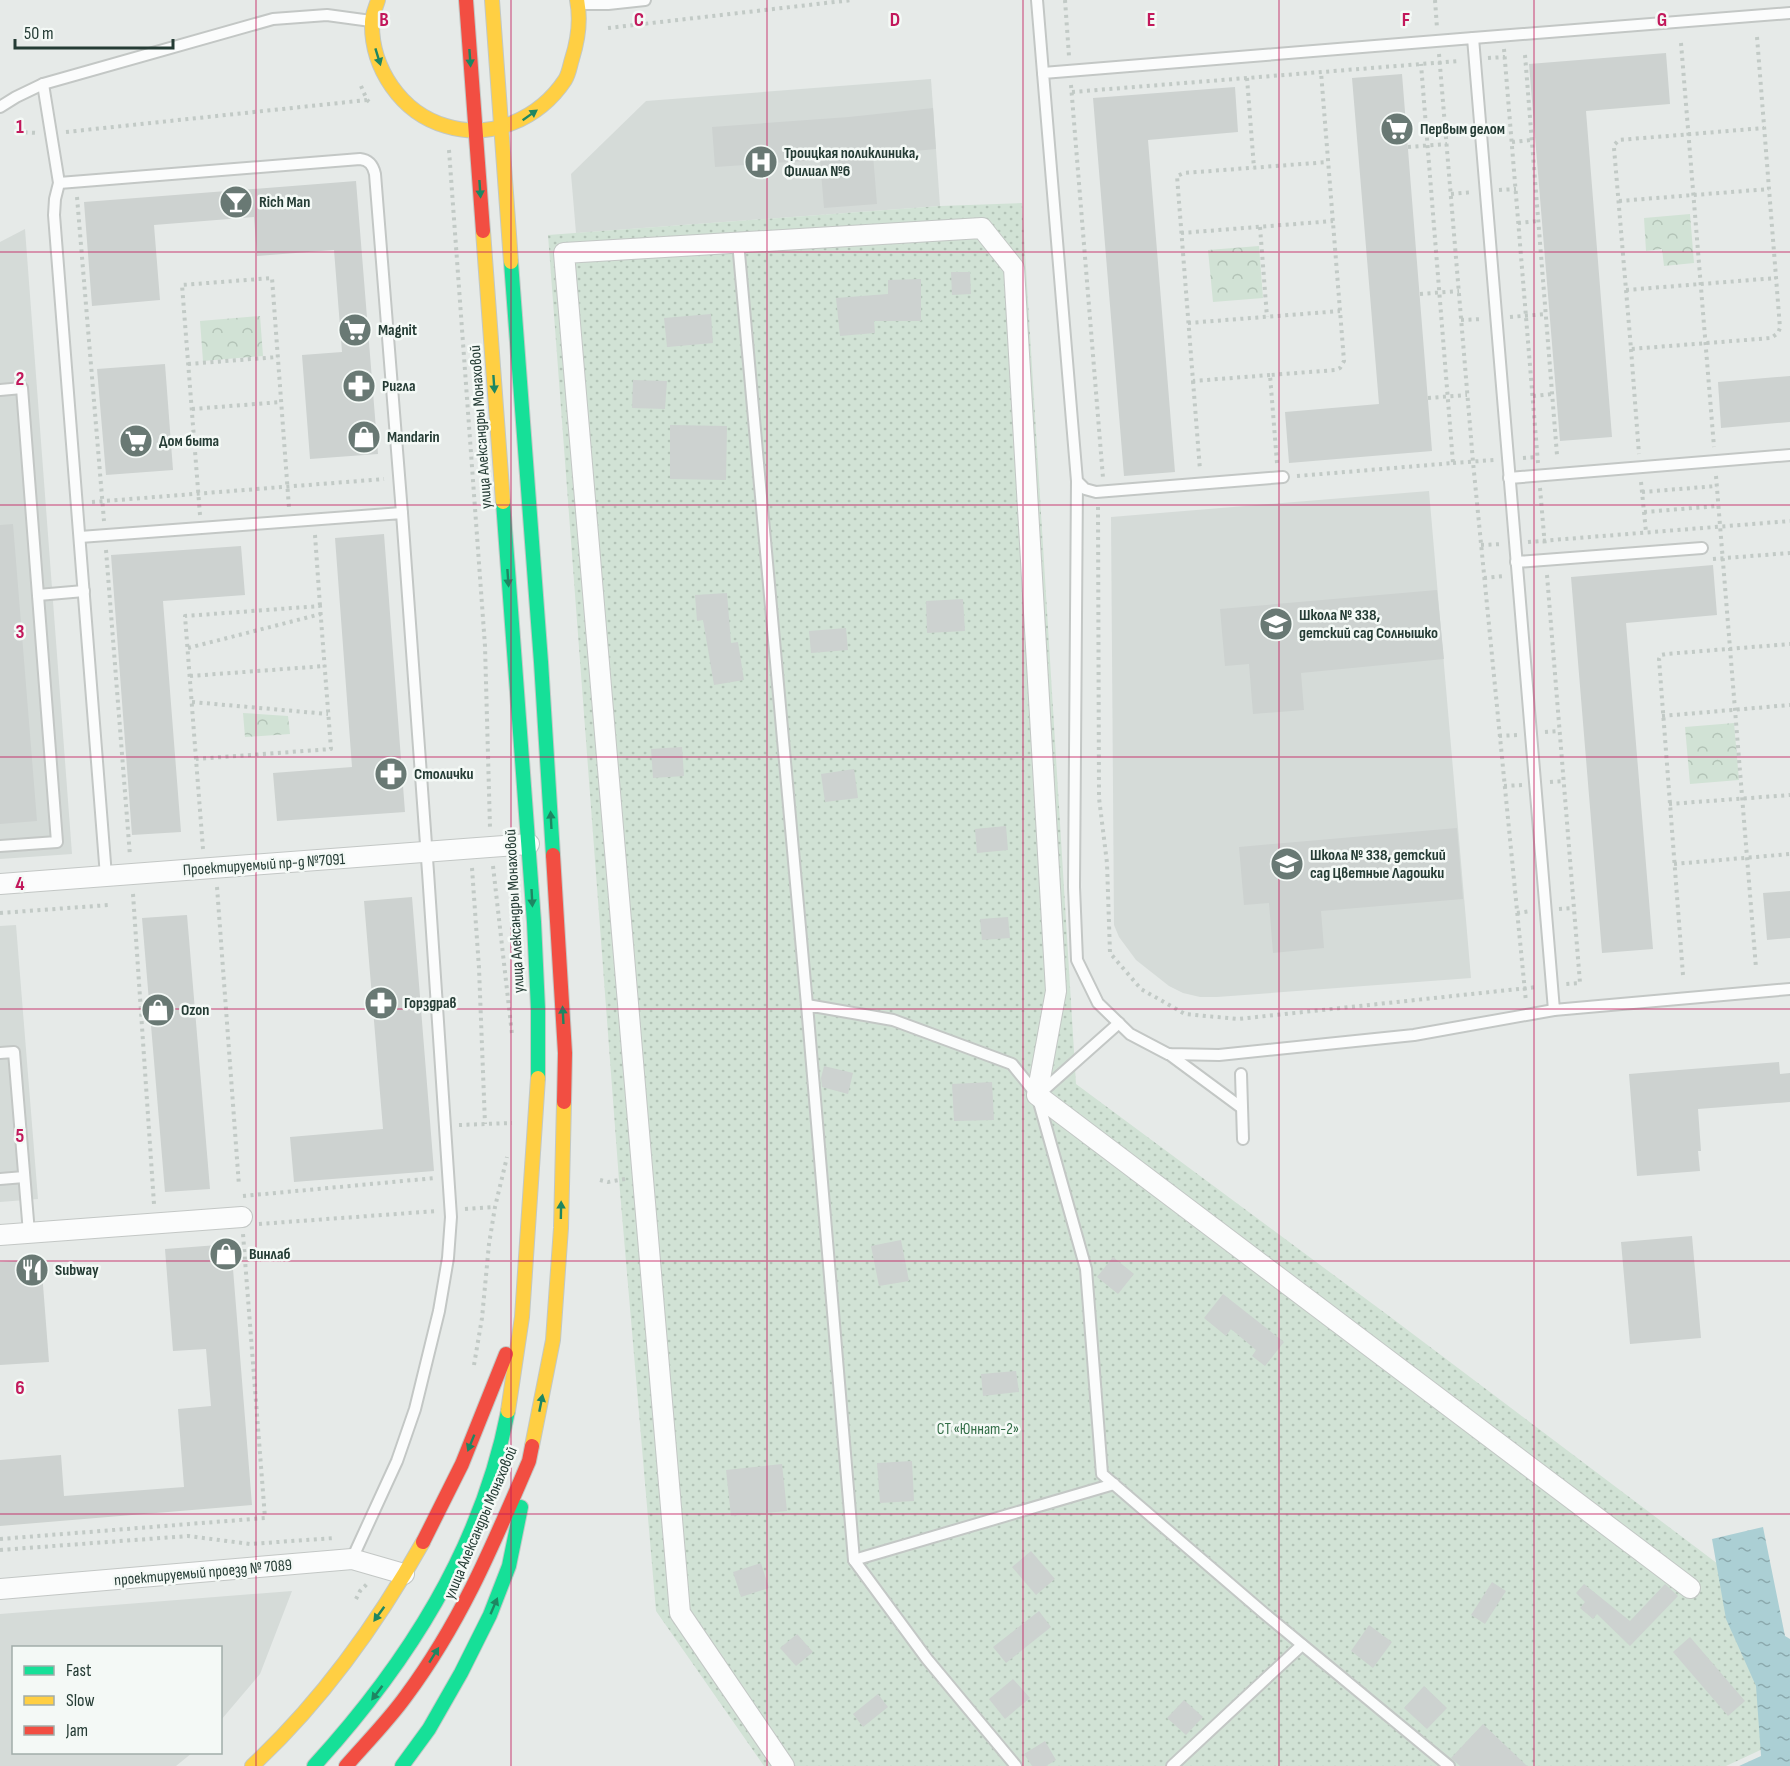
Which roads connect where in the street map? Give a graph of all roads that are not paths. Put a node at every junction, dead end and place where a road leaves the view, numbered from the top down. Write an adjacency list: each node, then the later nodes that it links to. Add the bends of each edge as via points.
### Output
1 (378, 0): 8 (main road)
2 (466, 0): 14 (main road, улица Александры Монаховой, one-way to 14)
3 (492, 0): 13 (main road, улица Александры Монаховой)
4 (645, 0): 6 (lane)
5 (1037, 0): 10 (lane)
6 (577, 2): 13 (main road, one-way to 6, via 548,102 566,78 578,38)
7 (1790, 13): 9 (lane)
8 (372, 21): 11 (lane, via 327,15 273,19); 14 (main road, one-way to 14, via 375,54 387,82 405,103 435,123)
9 (1473, 38): 10 (lane); 20 (lane)
10 (1043, 73): 21 (lane)
11 (43, 84): 12 (lane); 15 (lane)
12 (0, 107)
13 (502, 129): 14 (main road); 49 (main road, улица Александры Монаховой, one-way to 13, via 553,1340 561,1228 565,1053 541,652)
14 (475, 131): 28 (main road, улица Александры Монаховой, one-way to 28)
15 (59, 183): 22 (lane, via 360,159 370,163 375,174); 23 (lane, via 54,215)
16 (738, 243): 34 (lane); 40 (street, via 981,228 1014,268 1056,991); 61 (street, via 564,253 680,1613)
17 (0, 390): 27 (lane, via 22,388)
18 (1790, 456): 20 (lane)
19 (1283, 477): 21 (lane, via 1096,492)
20 (1509, 478): 25 (lane)
21 (1077, 481): 36 (lane, via 1077,960 1098,1002)
22 (402, 513): 23 (lane); 30 (lane)
23 (80, 537): 26 (lane)
24 (1702, 548): 25 (lane)
25 (1516, 562): 35 (lane)
26 (84, 591): 27 (lane); 31 (lane)
27 (38, 595): 29 (lane, via 57,842)
28 (529, 844): 30 (street, Проектируемый пр-д №7091); 48 (main road, улица Александры Монаховой, one-way to 48, via 539,1057)
29 (0, 846)
30 (427, 852): 31 (street, Проектируемый пр-д №7091); 51 (lane, via 451,1217 448,1258 440,1311 415,1409)
31 (106, 876): 32 (street, Проектируемый пр-д №7091)
32 (0, 884)
33 (1790, 989): 35 (lane)
34 (807, 1005): 40 (lane, via 892,1020 1012,1064); 52 (lane)
35 (1554, 1010): 38 (lane, via 1414,1035 1219,1055)
36 (1119, 1023): 38 (lane, via 1130,1034); 40 (lane)
37 (0, 1053): 43 (lane, via 14,1052)
38 (1168, 1054): 41 (lane)
39 (1240, 1074): 41 (lane)
40 (1037, 1095): 50 (lane, via 1086,1269 1102,1474); 54 (street)
41 (1242, 1108): 42 (lane)
42 (1243, 1138)
43 (24, 1177): 44 (lane); 46 (lane)
44 (0, 1179)
45 (242, 1217): 46 (street)
46 (29, 1233): 47 (street)
47 (0, 1235)
48 (524, 1310): 53 (main road, one-way to 53, via 462,1464); 58 (main road, улица Александры Монаховой, one-way to 58, via 502,1438 475,1521 452,1573 402,1658 347,1731)
49 (529, 1461): 59 (main road, улица Александры Монаховой, one-way to 49, via 405,1698 459,1615); 60 (main road, one-way to 49, via 461,1673 497,1599 509,1566)
50 (1114, 1484): 52 (lane); 56 (lane)
51 (352, 1559): 53 (street, проектируемый проезд № 7089); 55 (street, проектируемый проезд № 7089)
52 (854, 1560): 62 (lane, via 927,1659)
53 (404, 1574): 57 (main road, one-way to 57, via 336,1675 308,1710)
54 (1690, 1588)
55 (0, 1589)
56 (1302, 1645): 63 (lane); 64 (lane)
57 (252, 1766)
58 (314, 1766)
59 (346, 1766)
60 (402, 1766)
61 (784, 1766)
62 (1016, 1766)
63 (1172, 1766)
64 (1449, 1766)

